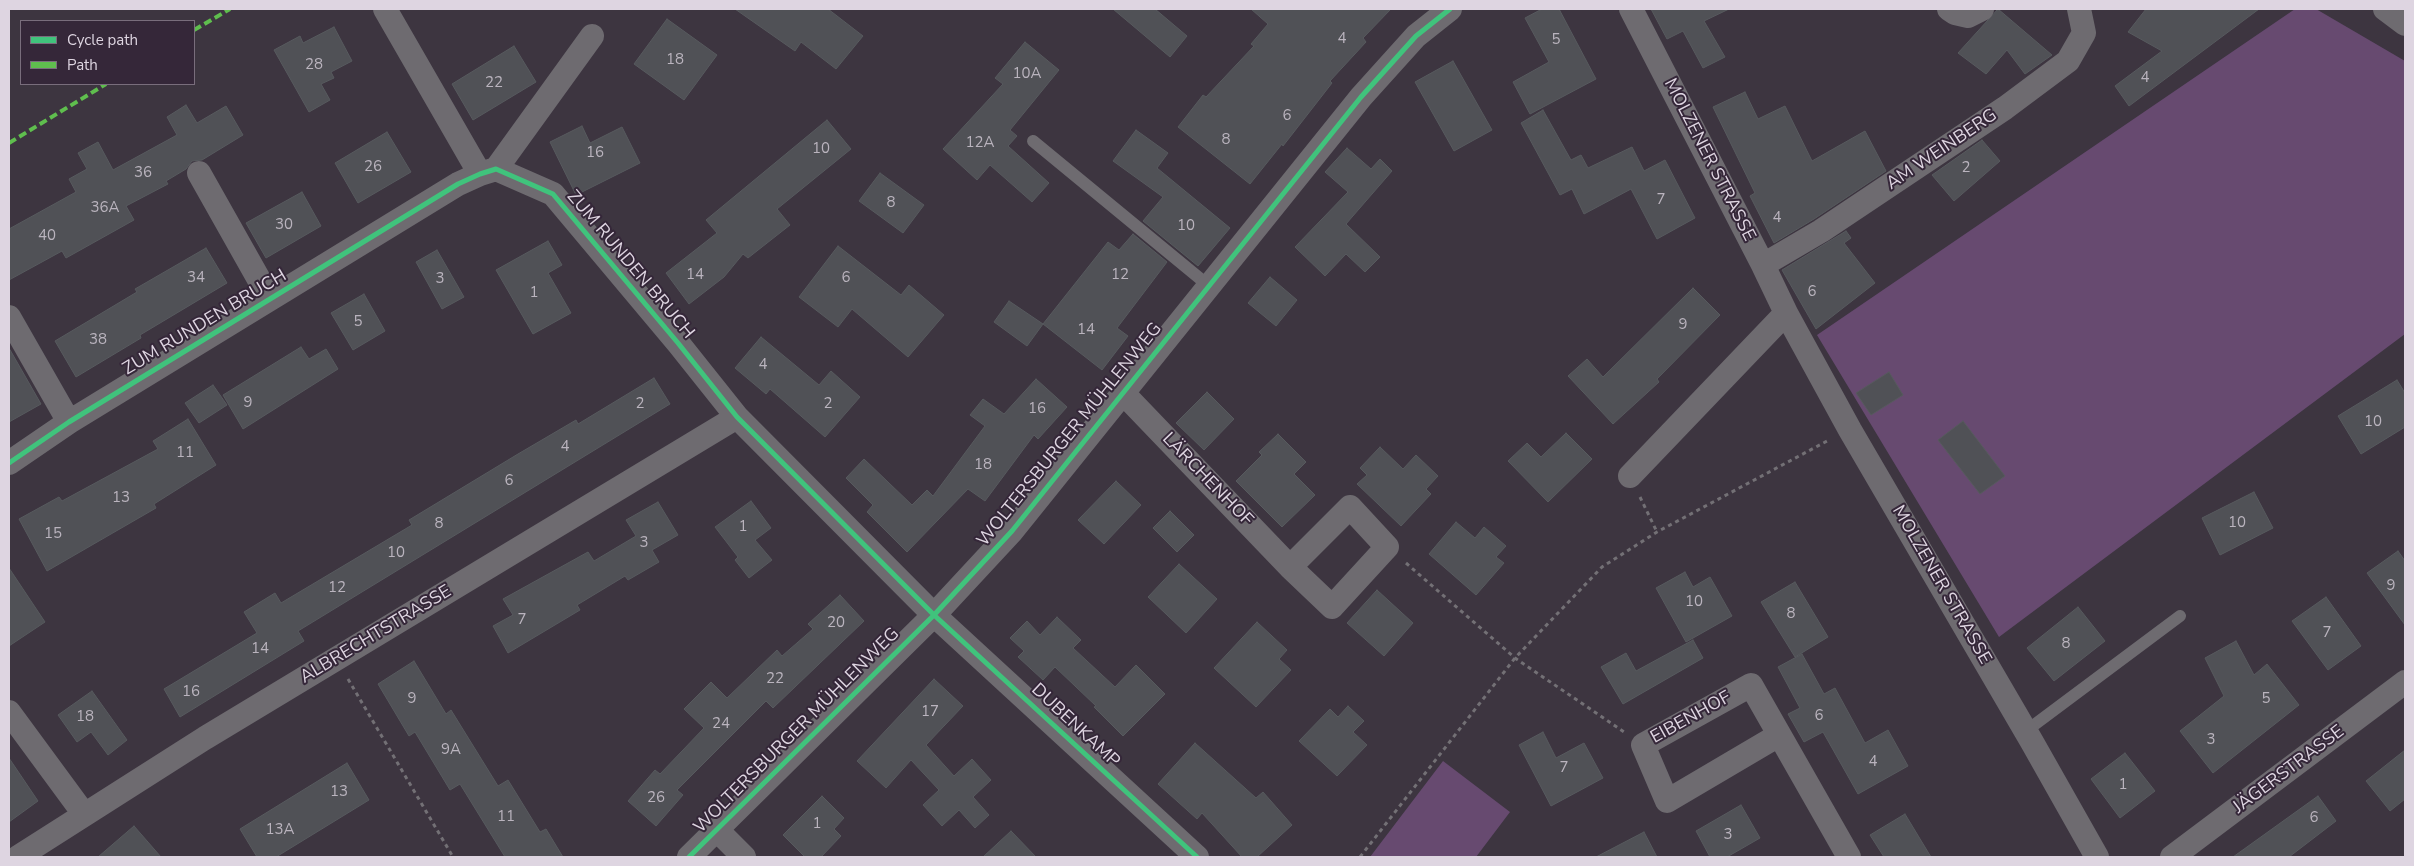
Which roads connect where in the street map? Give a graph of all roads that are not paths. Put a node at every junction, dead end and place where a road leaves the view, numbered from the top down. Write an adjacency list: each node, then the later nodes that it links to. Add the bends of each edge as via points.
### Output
1 (385, 9): 11 (street)
2 (1450, 9): 14 (street, WOLTERSBURGER MÜHLENWEG, via 1416,36 1361,97)
3 (1631, 9): 13 (street, MOLZENER STRASSE)
4 (1949, 9): 5 (street, via 1968,16)
5 (1982, 9)
6 (2079, 9): 13 (street, AM WEINBERG, via 2084,33 2068,61 1981,124)
7 (2385, 9): 8 (street)
8 (2405, 24)
9 (592, 36): 11 (street, ZUM RUNDEN BRUCH)
10 (1032, 141): 14 (lane)
11 (488, 171): 15 (street, ZUM RUNDEN BRUCH, via 458,184); 19 (street, ZUM RUNDEN BRUCH, via 553,194 678,343)
12 (199, 173): 15 (street, ZUM RUNDEN BRUCH)
13 (1763, 265): 16 (street, MOLZENER STRASSE)
14 (1209, 286): 18 (street, WOLTERSBURGER MÜHLENWEG)
15 (270, 299): 20 (street, ZUM RUNDEN BRUCH)
16 (1786, 313): 22 (street); 28 (street, MOLZENER STRASSE, via 1850,430)
17 (9, 317): 20 (street)
18 (1124, 393): 23 (street, LÄRCHENHOF); 24 (street, WOLTERSBURGER MÜHLENWEG, via 1012,531)
19 (736, 418): 24 (street, ZUM RUNDEN BRUCH); 30 (street, ALBRECHTSTRASSE)
20 (69, 422): 21 (street, ZUM RUNDEN BRUCH)
21 (9, 463)
22 (1630, 476)
23 (1290, 567): 23 (street, LÄRCHENHOF, via 1332,607 1387,547 1350,508)
24 (934, 615): 31 (street, WOLTERSBURGER MÜHLENWEG); 35 (street, DUBENKAMP)
25 (2180, 616): 28 (lane)
26 (2405, 682): 38 (street, JÄGERSTRASSE)
27 (9, 712): 30 (street)
28 (2026, 731): 37 (street, MOLZENER STRASSE)
29 (1779, 735): 29 (street, EIBENHOF, via 1751,685 1643,745 1667,801); 36 (street, EIBENHOF)
30 (84, 814): 32 (street, ALBRECHTSTRASSE)
31 (717, 830): 33 (street, WOLTERSBURGER MÜHLENWEG); 34 (street)
32 (18, 857)
33 (688, 857)
34 (744, 857)
35 (1197, 857)
36 (1849, 857)
37 (2097, 857)
38 (2172, 857)

